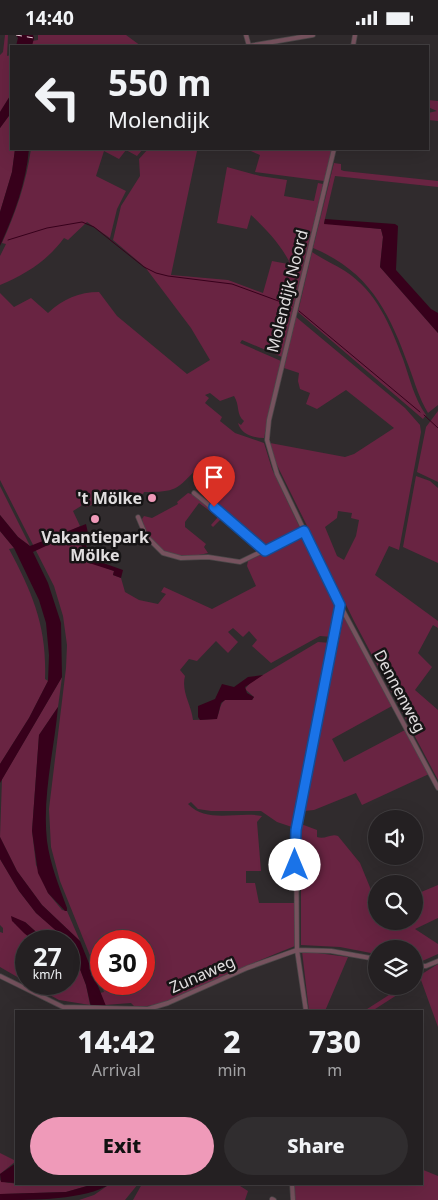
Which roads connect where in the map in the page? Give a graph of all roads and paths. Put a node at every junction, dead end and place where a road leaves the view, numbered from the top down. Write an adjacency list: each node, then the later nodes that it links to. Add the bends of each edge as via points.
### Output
1 (313, 35): 2 (street)
2 (255, 45)
3 (334, 150): 4 (street, Molendijk Noord)
4 (267, 440): 7 (street, Dennenweg, via 277,474)
5 (194, 493): 8 (street)
6 (138, 517): 8 (street, via 144,534 163,553 174,557 208,557 240,562)
7 (304, 531): 8 (street); 9 (street, Dennenweg)
8 (265, 551)
9 (340, 605): 10 (street, Dennenweg); 11 (street, via 296,830)
10 (438, 788)
11 (297, 950): 12 (street, via 331,951); 15 (street, Zunaweg, via 159,1006 70,1008 55,1004); 16 (street)
12 (368, 958)
13 (438, 961): 14 (street)
14 (423, 966)
15 (0, 976)
16 (306, 1010)
17 (292, 1185): 18 (street)
18 (293, 1200)

